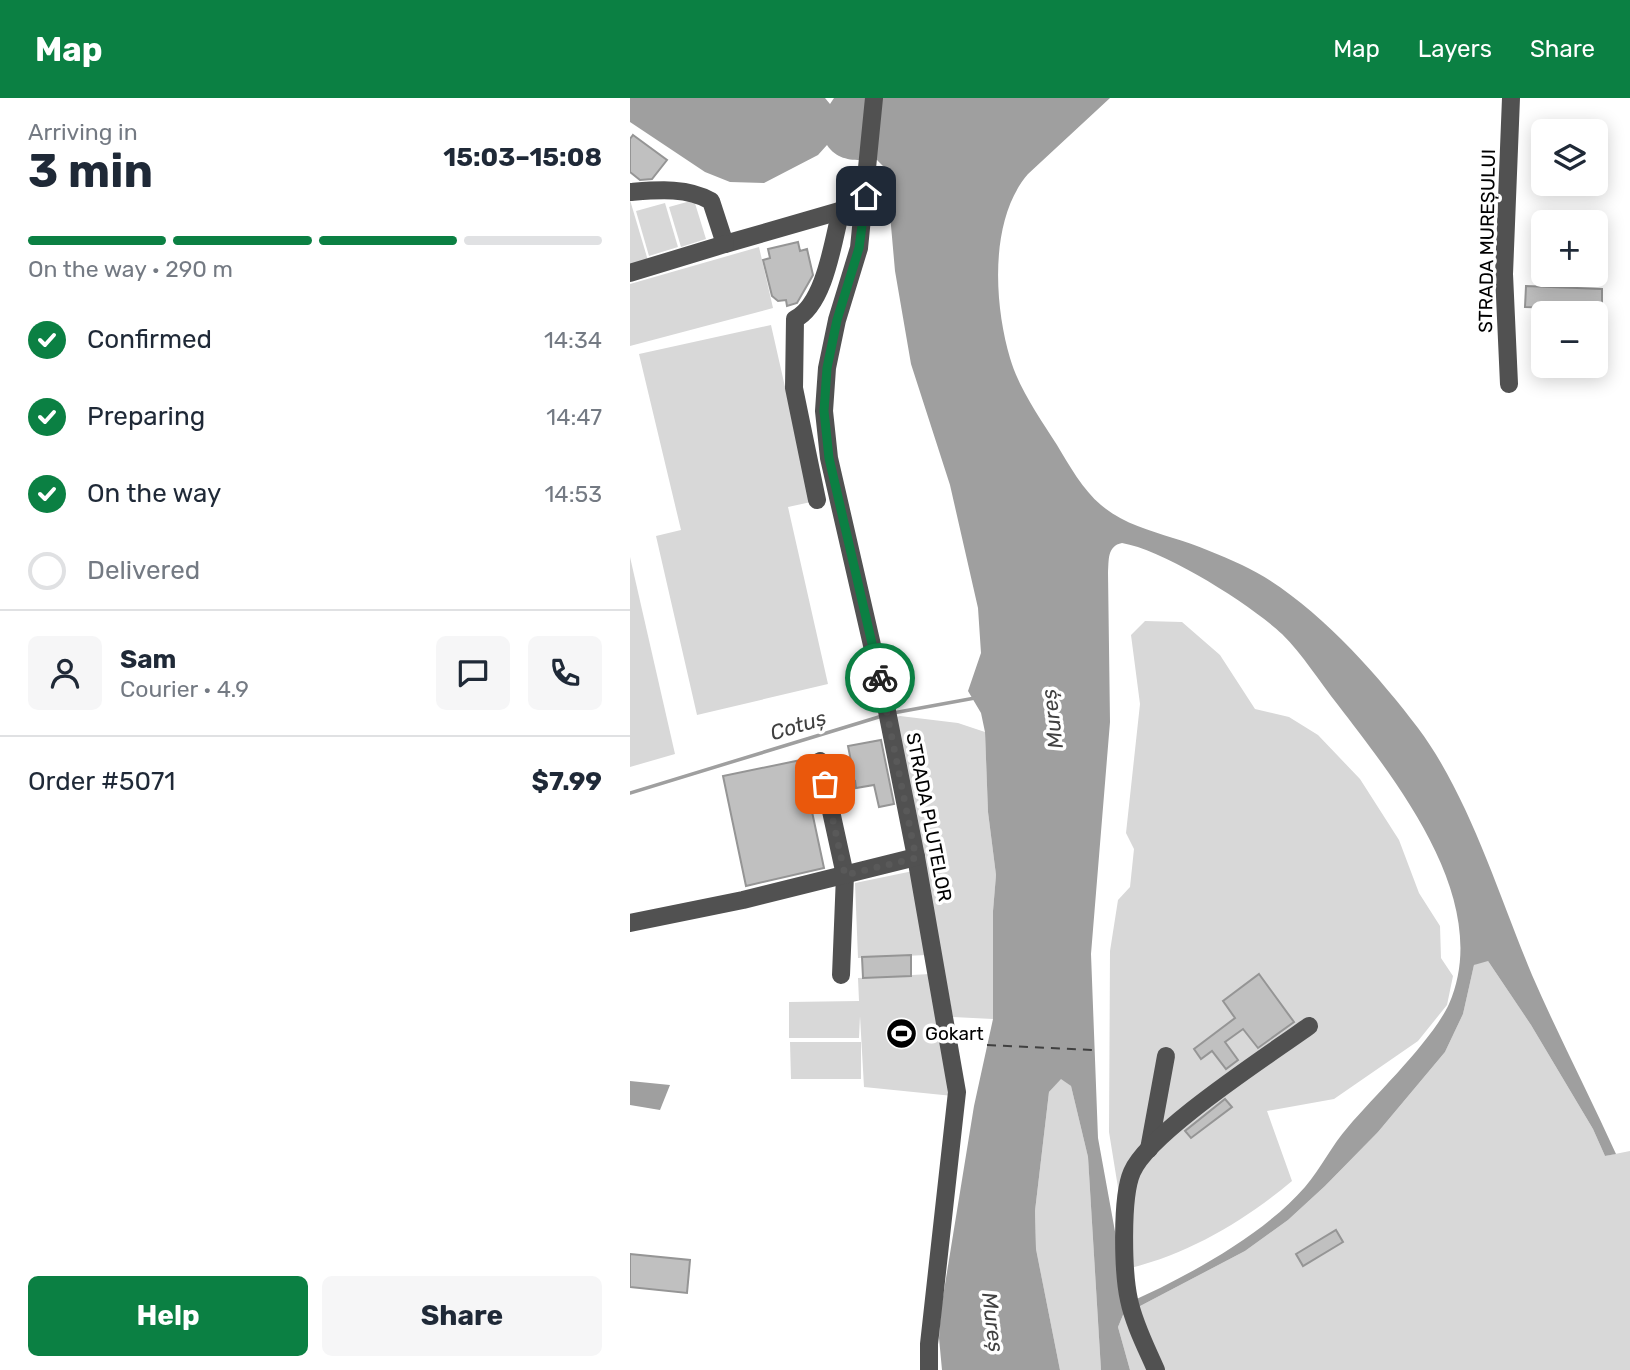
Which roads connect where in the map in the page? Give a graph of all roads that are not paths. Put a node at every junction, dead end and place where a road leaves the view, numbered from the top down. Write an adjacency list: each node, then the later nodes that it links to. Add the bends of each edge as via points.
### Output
1 (874, 98): 4 (street, STRADA PLUTELOR)
2 (1511, 98): 9 (street, STRADA MUREȘULUI)
3 (630, 192): 6 (street, via 700,194 711,201)
4 (866, 196): 5 (street); 13 (street, STRADA PLUTELOR, via 859,248 827,368 824,411 829,458)
5 (841, 210): 6 (street); 11 (street, via 820,287 812,305 794,319 794,388)
6 (725, 244): 7 (street)
7 (630, 273)
8 (1524, 295): 9 (street)
9 (1505, 296): 10 (street, STRADA MUREȘULUI)
10 (1508, 384)
11 (817, 500)
12 (820, 761): 14 (street)
13 (916, 858): 14 (street); 20 (street, STRADA PLUTELOR, via 957,1092)
14 (845, 875): 15 (street); 16 (street)
15 (630, 923)
16 (841, 975)
17 (1309, 1026): 19 (street)
18 (1166, 1056): 19 (street)
19 (1149, 1149): 21 (street, via 1132,1172 1124,1217 1128,1298)
20 (929, 1370)
21 (1156, 1370)

